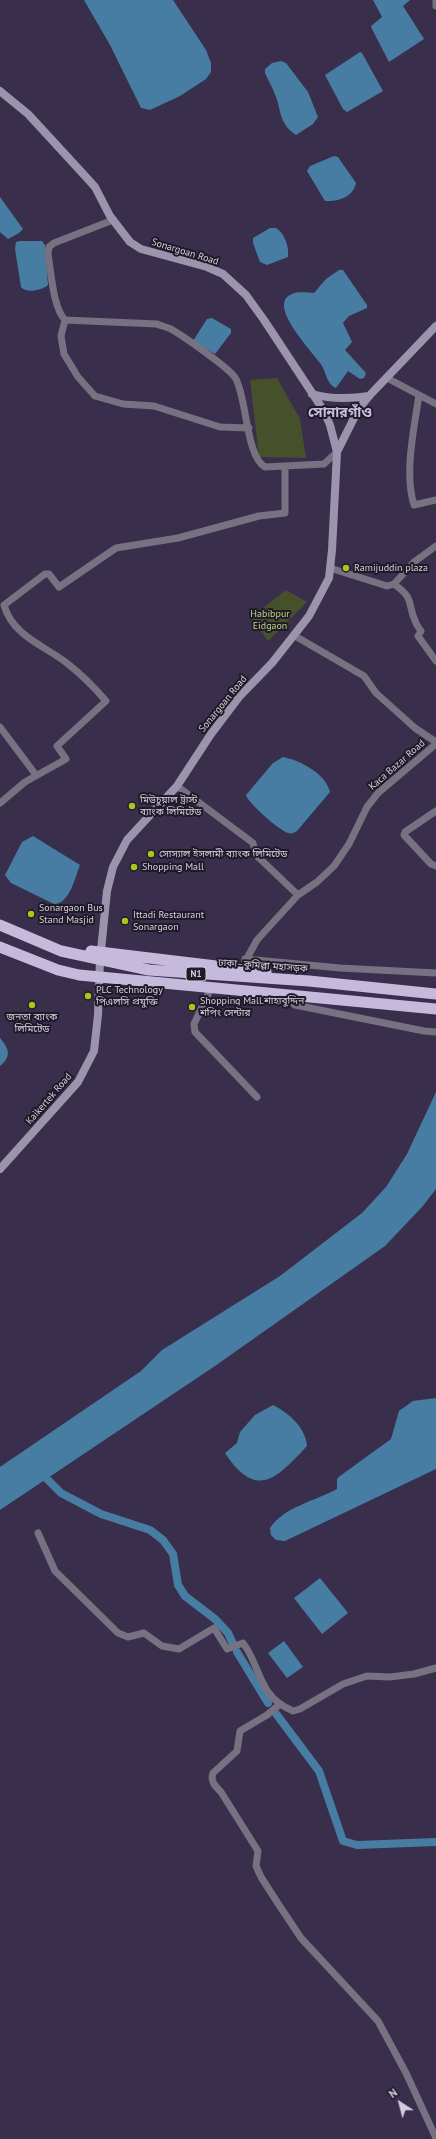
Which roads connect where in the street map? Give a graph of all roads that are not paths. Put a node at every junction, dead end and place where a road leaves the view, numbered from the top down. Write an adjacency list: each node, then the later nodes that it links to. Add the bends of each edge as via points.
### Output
1 (436, 0): 2 (street)
2 (436, 6)
3 (0, 91): 4 (main road, Sonargoan Road, via 28,114 83,173)
4 (113, 220): 5 (street, via 49,247 57,303); 8 (main road, Sonargoan Road, via 125,238 141,249 207,267 223,274 236,284 255,306)
5 (65, 320): 12 (street, via 157,324 170,329 232,373 240,390); 12 (street, via 61,336 64,354 78,377 95,396 123,404 154,406 220,427)
6 (436, 326): 7 (main road, Sonargoan Road)
7 (387, 378): 9 (street); 10 (main road, Sonargoan Road)
8 (312, 394): 10 (main road, via 321,397); 13 (main road, Sonargoan Road, via 330,425)
9 (419, 395): 11 (street); 15 (street, via 413,430 410,492 414,505)
10 (369, 396): 13 (main road, Sonargoan Road, via 358,410)
11 (436, 404)
12 (249, 428): 14 (street, via 254,454 260,464 265,467)
13 (337, 452): 14 (street, via 324,464); 17 (main road, Sonargoan Road)
14 (285, 466): 19 (street, via 285,513 259,516 178,538 116,548 59,587 49,574 45,574)
15 (436, 500)
16 (436, 546): 18 (street, via 414,562)
17 (330, 568): 18 (street, via 387,586); 20 (main road, Sonargoan Road, via 329,578 322,593)
18 (394, 584): 21 (street, via 410,598 415,622 420,631 418,636)
19 (2, 606): 24 (street, via 30,641 68,664 106,701 57,746 66,759)
20 (295, 636): 23 (street, via 364,676 376,693); 25 (main road, Sonargoan Road, via 234,703)
21 (436, 661)
22 (0, 727): 24 (street)
23 (436, 743): 29 (street, Kaca Bazar Road, via 378,792 334,866)
24 (36, 775): 26 (street)
25 (177, 786): 29 (street, via 254,843 256,856); 33 (main road, Sonargoan Road, via 127,840 113,867 106,891)
26 (0, 803)
27 (436, 811): 28 (street, via 404,835 431,864)
28 (436, 866)
29 (298, 895): 34 (street, Kaca Bazar Road, via 257,940)
30 (0, 918): 33 (highway)
31 (0, 926): 33 (highway, ঢাকা–কুমিল্লা মহাসড়ক / N1, via 61,951)
32 (0, 947): 36 (highway, N1, via 58,970)
33 (100, 957): 34 (highway); 36 (main road, Kaikertek Road); 37 (highway, ঢাকা–কুমিল্লা মহাসড়ক / N1, via 149,970)
34 (243, 964): 35 (street); 37 (highway)
35 (436, 973)
36 (100, 977): 38 (highway, N1); 44 (main road, Kaikertek Road, via 97,1033 94,1051 87,1066 67,1094)
37 (334, 984): 40 (highway, ঢাকা–কুমিল্লা মহাসড়ক / N1)
38 (211, 988): 39 (highway, N1); 43 (street, via 194,1024 195,1032)
39 (281, 994): 41 (highway, N1); 42 (street, via 295,1006)
40 (436, 994)
41 (436, 1009)
42 (436, 1032)
43 (257, 1097)
44 (0, 1169)
45 (38, 1533): 47 (street, via 55,1571 118,1634 128,1637 144,1633 162,1646 179,1649 214,1628 227,1649 243,1643 264,1688)
46 (436, 1668): 47 (street, via 390,1677 367,1676 343,1684 293,1711)
47 (280, 1704): 48 (street, via 240,1731 237,1751 213,1773 213,1783 258,1851 256,1866 260,1877 301,1938 378,2021 406,2072)
48 (436, 2138)

